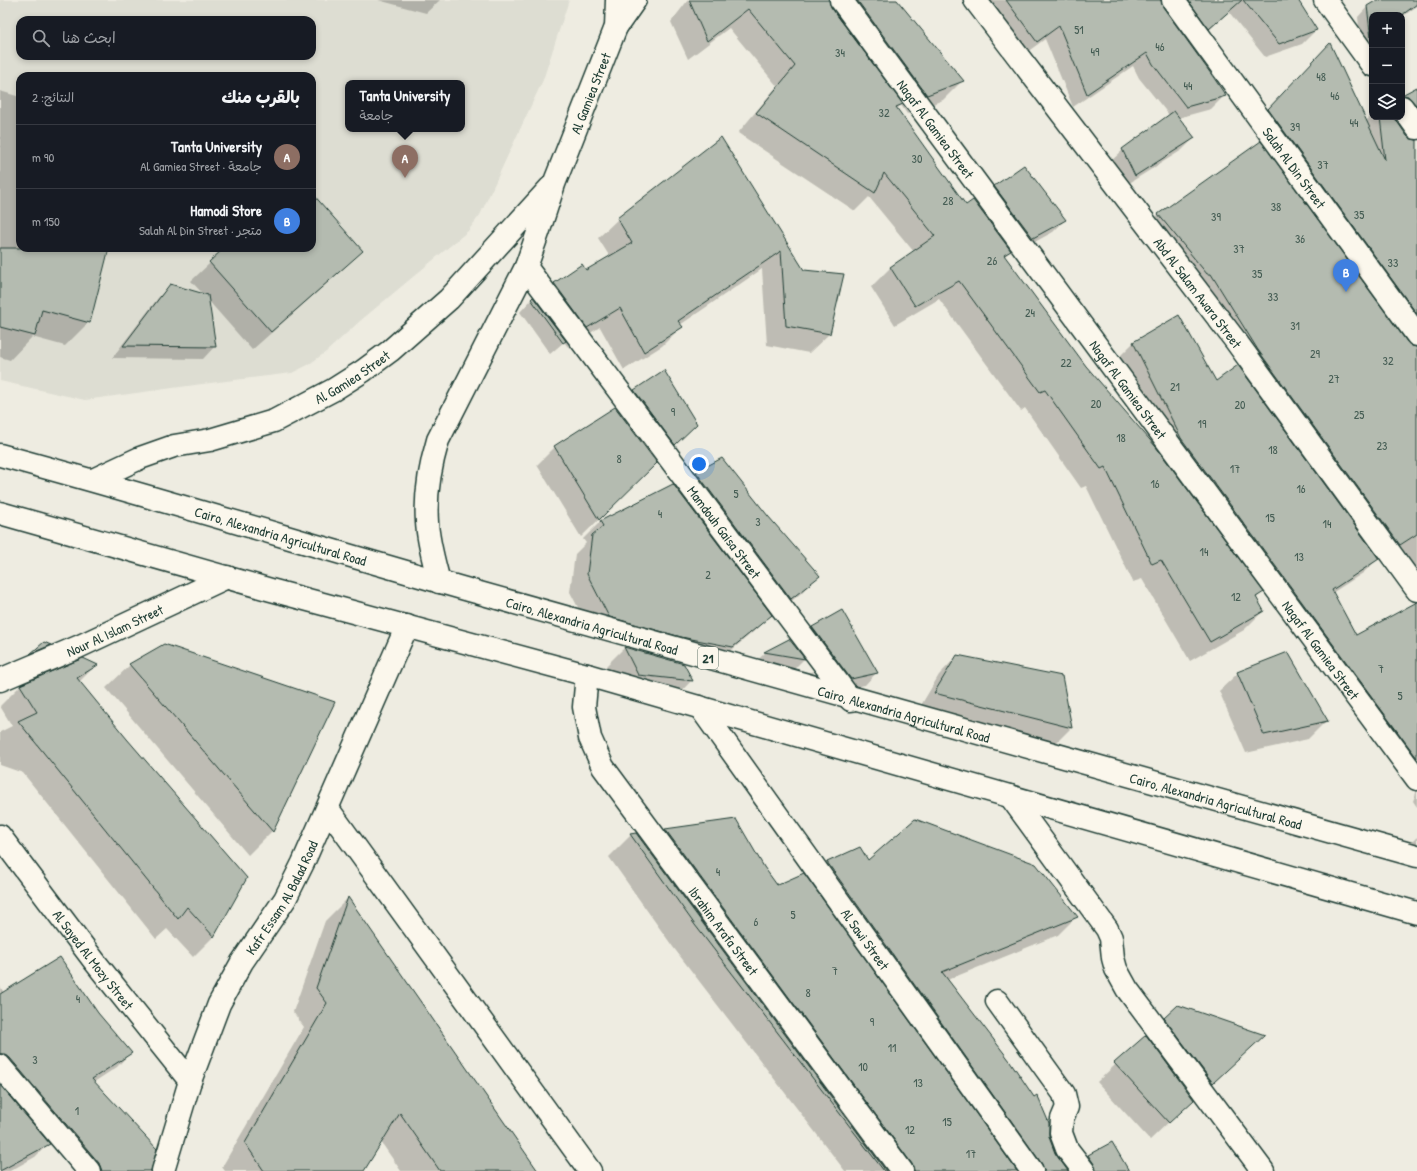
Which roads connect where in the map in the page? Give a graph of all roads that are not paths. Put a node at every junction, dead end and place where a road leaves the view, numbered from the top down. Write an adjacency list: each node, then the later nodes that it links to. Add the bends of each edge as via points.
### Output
1 (617, 0): 7 (main road, Al Gamiea Street)
2 (635, 0): 7 (main road)
3 (841, 0): 25 (main road, Nagaf Al Gamiea Street)
4 (975, 0): 19 (main road, Abd Al Salam Awara Street, via 1235,340)
5 (1173, 0): 13 (main road, Salah Al Din Street)
6 (1325, 0): 8 (main road)
7 (616, 26): 11 (main road, Al Gamiea Street)
8 (1369, 61)
9 (1405, 111): 10 (main road)
10 (1417, 128)
11 (554, 184): 12 (main road, Al Gamiea Street); 15 (main road, Al Gamiea Street, via 449,299 390,351 357,375 327,394 274,421 140,458)
12 (526, 267): 18 (main road, Al Gamiea Street, via 438,440 430,467 427,523); 23 (main road, Mamdouh Gaisa Street)
13 (1417, 335)
14 (0, 455): 15 (main road, Cairo, Alexandria Agricultural Road / 21)
15 (93, 480): 18 (main road, Cairo, Alexandria Agricultural Road / 21)
16 (0, 513): 17 (main road)
17 (228, 577): 20 (main road); 22 (main road, Nour Al Islam Street, via 78,647)
18 (439, 582): 23 (main road, Cairo, Alexandria Agricultural Road / 21)
19 (1417, 590)
20 (407, 626): 21 (main road); 27 (main road, Kafr Essam Al Balad Road)
21 (587, 675): 24 (main road); 37 (main road, Ibrahim Arafa Street, via 584,707 590,738 603,767)
22 (0, 680)
23 (851, 700): 29 (main road, Cairo, Alexandria Agricultural Road / 21)
24 (700, 708): 26 (main road); 38 (main road, Al Sawi Street)
25 (1417, 779)
26 (1010, 796): 30 (main road); 40 (main road, via 1108,929 1116,969 1127,989)
27 (328, 809): 33 (main road, Kafr Essam Al Balad Road, via 285,899 242,962 219,1004); 36 (main road)
28 (0, 836): 33 (main road, Al Sayed Al Mozy Street, via 95,962)
29 (1417, 856)
30 (1417, 913)
31 (997, 1001): 39 (main road, via 1064,1094 1067,1107 1062,1119 1061,1133 1068,1149)
32 (0, 1066): 34 (main road)
33 (190, 1081): 35 (main road, Kafr Essam Al Balad Road)
34 (89, 1171)
35 (163, 1171)
36 (590, 1171)
37 (902, 1171)
38 (1032, 1171)
39 (1084, 1171)
40 (1263, 1171)

